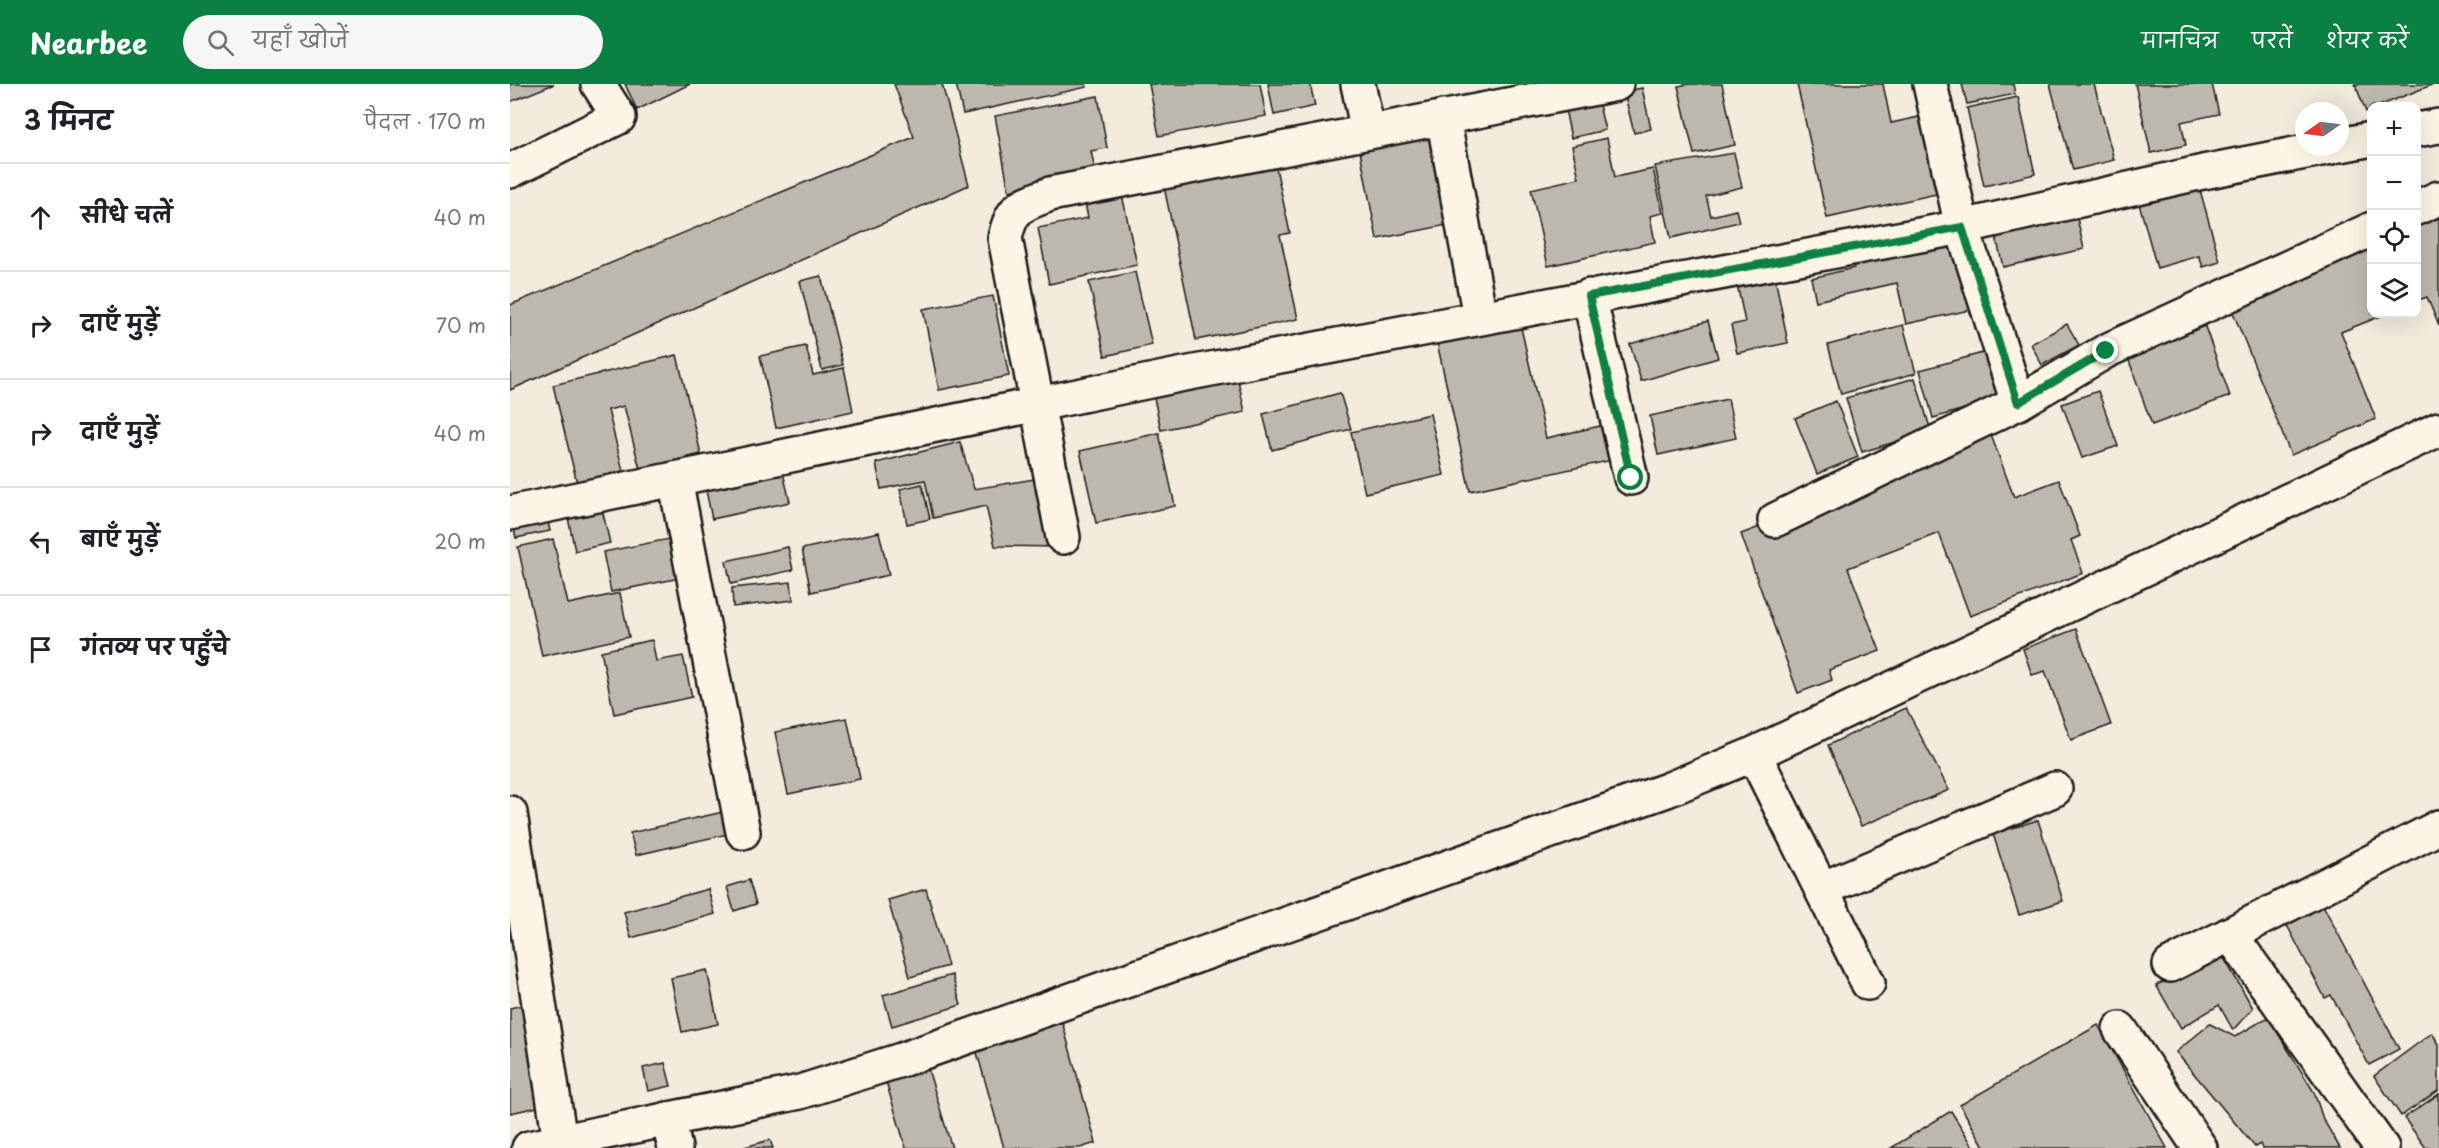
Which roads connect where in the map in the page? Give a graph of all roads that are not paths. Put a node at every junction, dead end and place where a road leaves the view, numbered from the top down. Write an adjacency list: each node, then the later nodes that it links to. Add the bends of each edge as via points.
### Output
1 (598, 84): 12 (street, via 619,117)
2 (1358, 84): 8 (street)
3 (1616, 84): 5 (street)
4 (1930, 84): 15 (street)
5 (1443, 117): 8 (street); 18 (street)
6 (2439, 126): 7 (street)
7 (2421, 129)
8 (1368, 132): 20 (street, via 1050,194 1025,204 1010,216 1005,238)
9 (2367, 140): 10 (street)
10 (2349, 143)
11 (2295, 154): 15 (street)
12 (510, 171)
13 (2439, 198): 14 (street)
14 (2421, 206)
15 (1962, 227): 17 (street); 19 (street)
16 (2367, 231): 19 (street, via 2106,351)
17 (1589, 296): 18 (street); 22 (street)
18 (1480, 317): 20 (street)
19 (2018, 403): 25 (street)
20 (1037, 404): 23 (street); 26 (street)
21 (2439, 429): 27 (street)
22 (1631, 478)
23 (675, 479): 24 (street); 31 (street)
24 (510, 513)
25 (1775, 520)
26 (1063, 537)
27 (1754, 754): 32 (street); 37 (street, via 1656,794 904,1059)
28 (2055, 789): 32 (street)
29 (510, 813): 38 (street)
30 (2439, 827): 33 (street)
31 (743, 831)
32 (1822, 890): 35 (street)
33 (2230, 934): 34 (street); 40 (street)
34 (2170, 965)
35 (1868, 983)
36 (2120, 1029): 39 (street)
37 (671, 1134): 38 (street)
38 (545, 1145)
39 (2200, 1148)
40 (2382, 1148)

